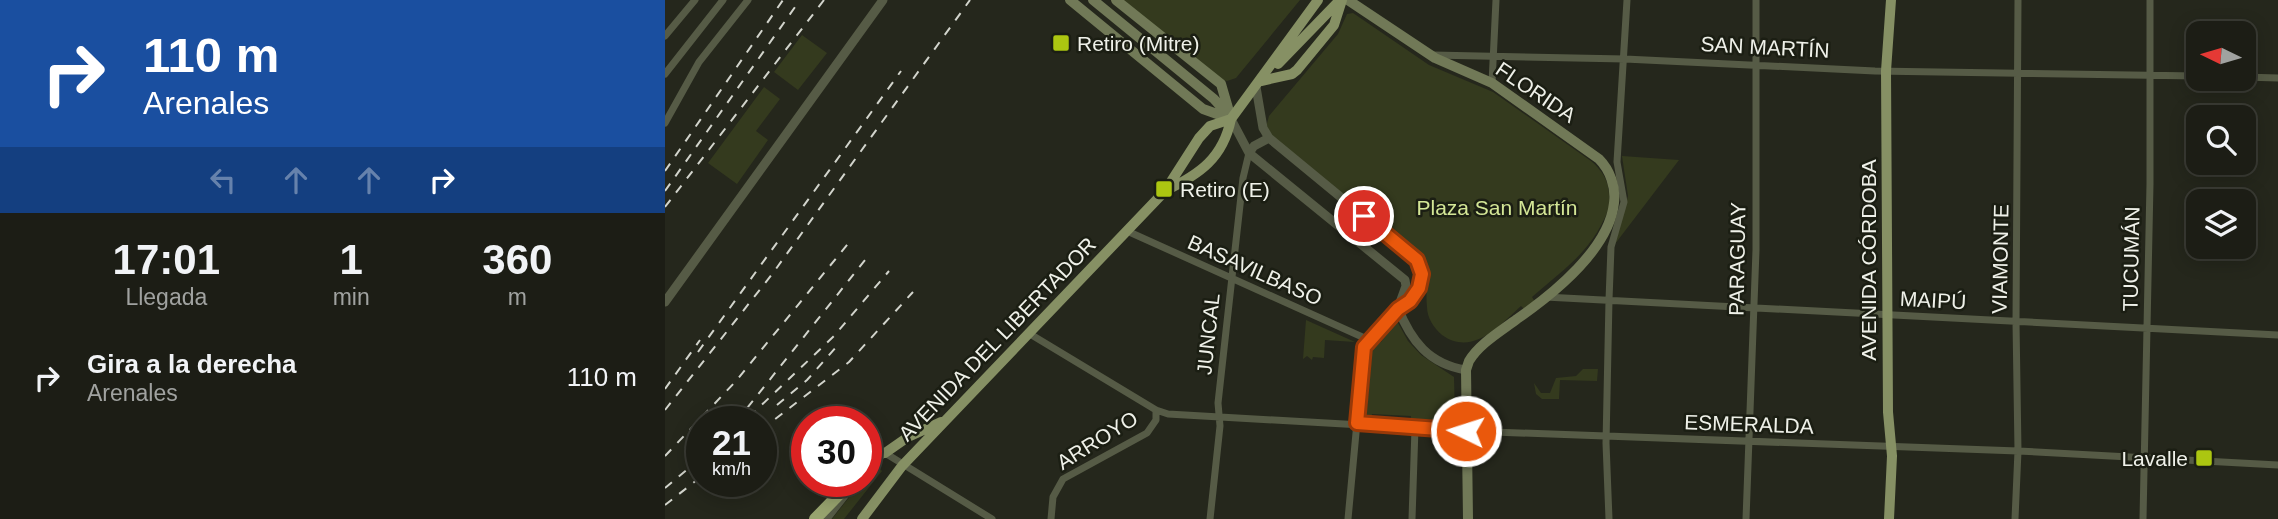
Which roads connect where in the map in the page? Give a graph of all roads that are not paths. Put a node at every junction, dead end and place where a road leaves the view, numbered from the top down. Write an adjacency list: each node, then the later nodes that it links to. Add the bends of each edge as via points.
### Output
1 (695, 0): 17 (street)
2 (723, 0): 24 (street)
3 (748, 0): 32 (street, via 699,62)
4 (883, 0): 44 (street)
5 (1070, 0): 31 (main road, via 1203,109)
6 (1093, 0): 31 (main road, via 1215,99)
7 (1116, 0): 31 (main road, via 1221,84)
8 (1318, 0): 30 (main road, AVENIDA DEL LIBERTADOR)
9 (1341, 0): 30 (main road, AVENIDA DEL LIBERTADOR); 30 (main road, via 1334,25 1297,70)
10 (1348, 0): 18 (main road)
11 (1496, 0): 19 (street)
12 (1627, 0): 20 (street)
13 (1756, 0): 21 (street, PARAGUAY)
14 (1891, 0): 22 (main road, AVENIDA CÓRDOBA)
15 (2018, 0): 23 (street, VIAMONTE)
16 (2150, 0): 25 (street, TUCUMÁN)
17 (665, 36)
18 (1430, 55): 19 (street, SAN MARTÍN); 29 (main road, FLORIDA)
19 (1494, 56): 20 (street, SAN MARTÍN); 29 (street)
20 (1625, 59): 21 (street, SAN MARTÍN); 35 (street)
21 (1757, 66): 22 (street, SAN MARTÍN); 45 (street, PARAGUAY)
22 (1886, 71): 23 (street, SAN MARTÍN); 47 (main road, AVENIDA CÓRDOBA)
23 (2018, 73): 25 (street, SAN MARTÍN); 48 (street, VIAMONTE)
24 (665, 74)
25 (2150, 75): 26 (street, SAN MARTÍN); 49 (street, TUCUMÁN)
26 (2186, 76)
27 (2256, 78): 28 (street)
28 (2278, 78)
29 (1492, 83): 36 (main road, FLORIDA)
30 (1259, 84): 31 (main road, AVENIDA DEL LIBERTADOR); 33 (street, via 1263,128)
31 (1231, 119): 34 (street); 37 (main road, AVENIDA DEL LIBERTADOR, via 1210,126); 37 (main road, AVENIDA DEL LIBERTADOR, via 1226,142 1217,153 1194,176)
32 (665, 123)
33 (1269, 138): 34 (street); 39 (street, via 1415,257)
34 (1249, 153): 40 (street, JUNCAL); 41 (street)
35 (1617, 162): 36 (street); 43 (street, via 1624,202 1611,247)
36 (1603, 163): 42 (main road, via 1615,198 1608,227 1593,251)
37 (1165, 191): 38 (main road, AVENIDA DEL LIBERTADOR)
38 (1127, 231): 40 (street, BASAVILBASO); 50 (main road, AVENIDA DEL LIBERTADOR)
39 (1420, 267): 41 (street); 46 (street, via 1419,288)
40 (1231, 280): 52 (street, BASAVILBASO); 55 (street, JUNCAL)
41 (1405, 280): 46 (street)
42 (1545, 297): 43 (street, MAIPÚ); 53 (main road, via 1473,355)
43 (1609, 300): 45 (street, MAIPÚ); 60 (street)
44 (665, 302)
45 (1754, 308): 47 (street, MAIPÚ); 61 (street, PARAGUAY)
46 (1398, 309): 52 (street); 53 (street, via 1417,346 1448,366)
47 (1887, 315): 48 (street, MAIPÚ); 62 (main road, AVENIDA CÓRDOBA)
48 (2015, 322): 49 (street, MAIPÚ); 63 (street, VIAMONTE)
49 (2147, 329): 51 (street, MAIPÚ); 66 (street, TUCUMÁN)
50 (1030, 334): 54 (street); 56 (main road, AVENIDA DEL LIBERTADOR)
51 (2278, 335)
52 (1369, 340): 57 (street, via 1364,347)
53 (1466, 370): 59 (main road)
54 (1156, 410): 55 (street, ARROYO); 75 (street, ARROYO, via 1156,420 1147,433 1063,479 1053,496)
55 (1219, 417): 57 (street, ESMERALDA); 76 (street, JUNCAL)
56 (947, 419): 64 (main road); 68 (main road, AVENIDA DEL LIBERTADOR)
57 (1357, 423): 58 (street, ESMERALDA); 77 (street)
58 (1415, 428): 59 (street, ESMERALDA); 78 (street)
59 (1466, 431): 60 (street, ESMERALDA); 79 (main road)
60 (1606, 436): 61 (street, ESMERALDA); 80 (street)
61 (1748, 442): 62 (street, ESMERALDA); 81 (street, PARAGUAY)
62 (1888, 446): 63 (street, ESMERALDA); 82 (main road, AVENIDA CÓRDOBA, via 1892,456)
63 (2018, 451): 66 (street, ESMERALDA); 83 (street, VIAMONTE)
64 (885, 453): 65 (street, AVENIDA DEL LIBERTADOR); 68 (street)
65 (882, 456)
66 (2145, 459): 67 (street, ESMERALDA); 84 (street, TUCUMÁN)
67 (2278, 465)
68 (902, 466): 73 (main road, AVENIDA DEL LIBERTADOR); 74 (street)
69 (838, 497): 71 (highway)
70 (843, 497): 72 (street)
71 (815, 519)
72 (827, 519)
73 (862, 519)
74 (992, 519)
75 (1051, 519)
76 (1210, 519)
77 (1348, 519)
78 (1412, 519)
79 (1468, 519)
80 (1609, 519)
81 (1746, 519)
82 (1889, 519)
83 (2015, 519)
84 (2144, 519)

